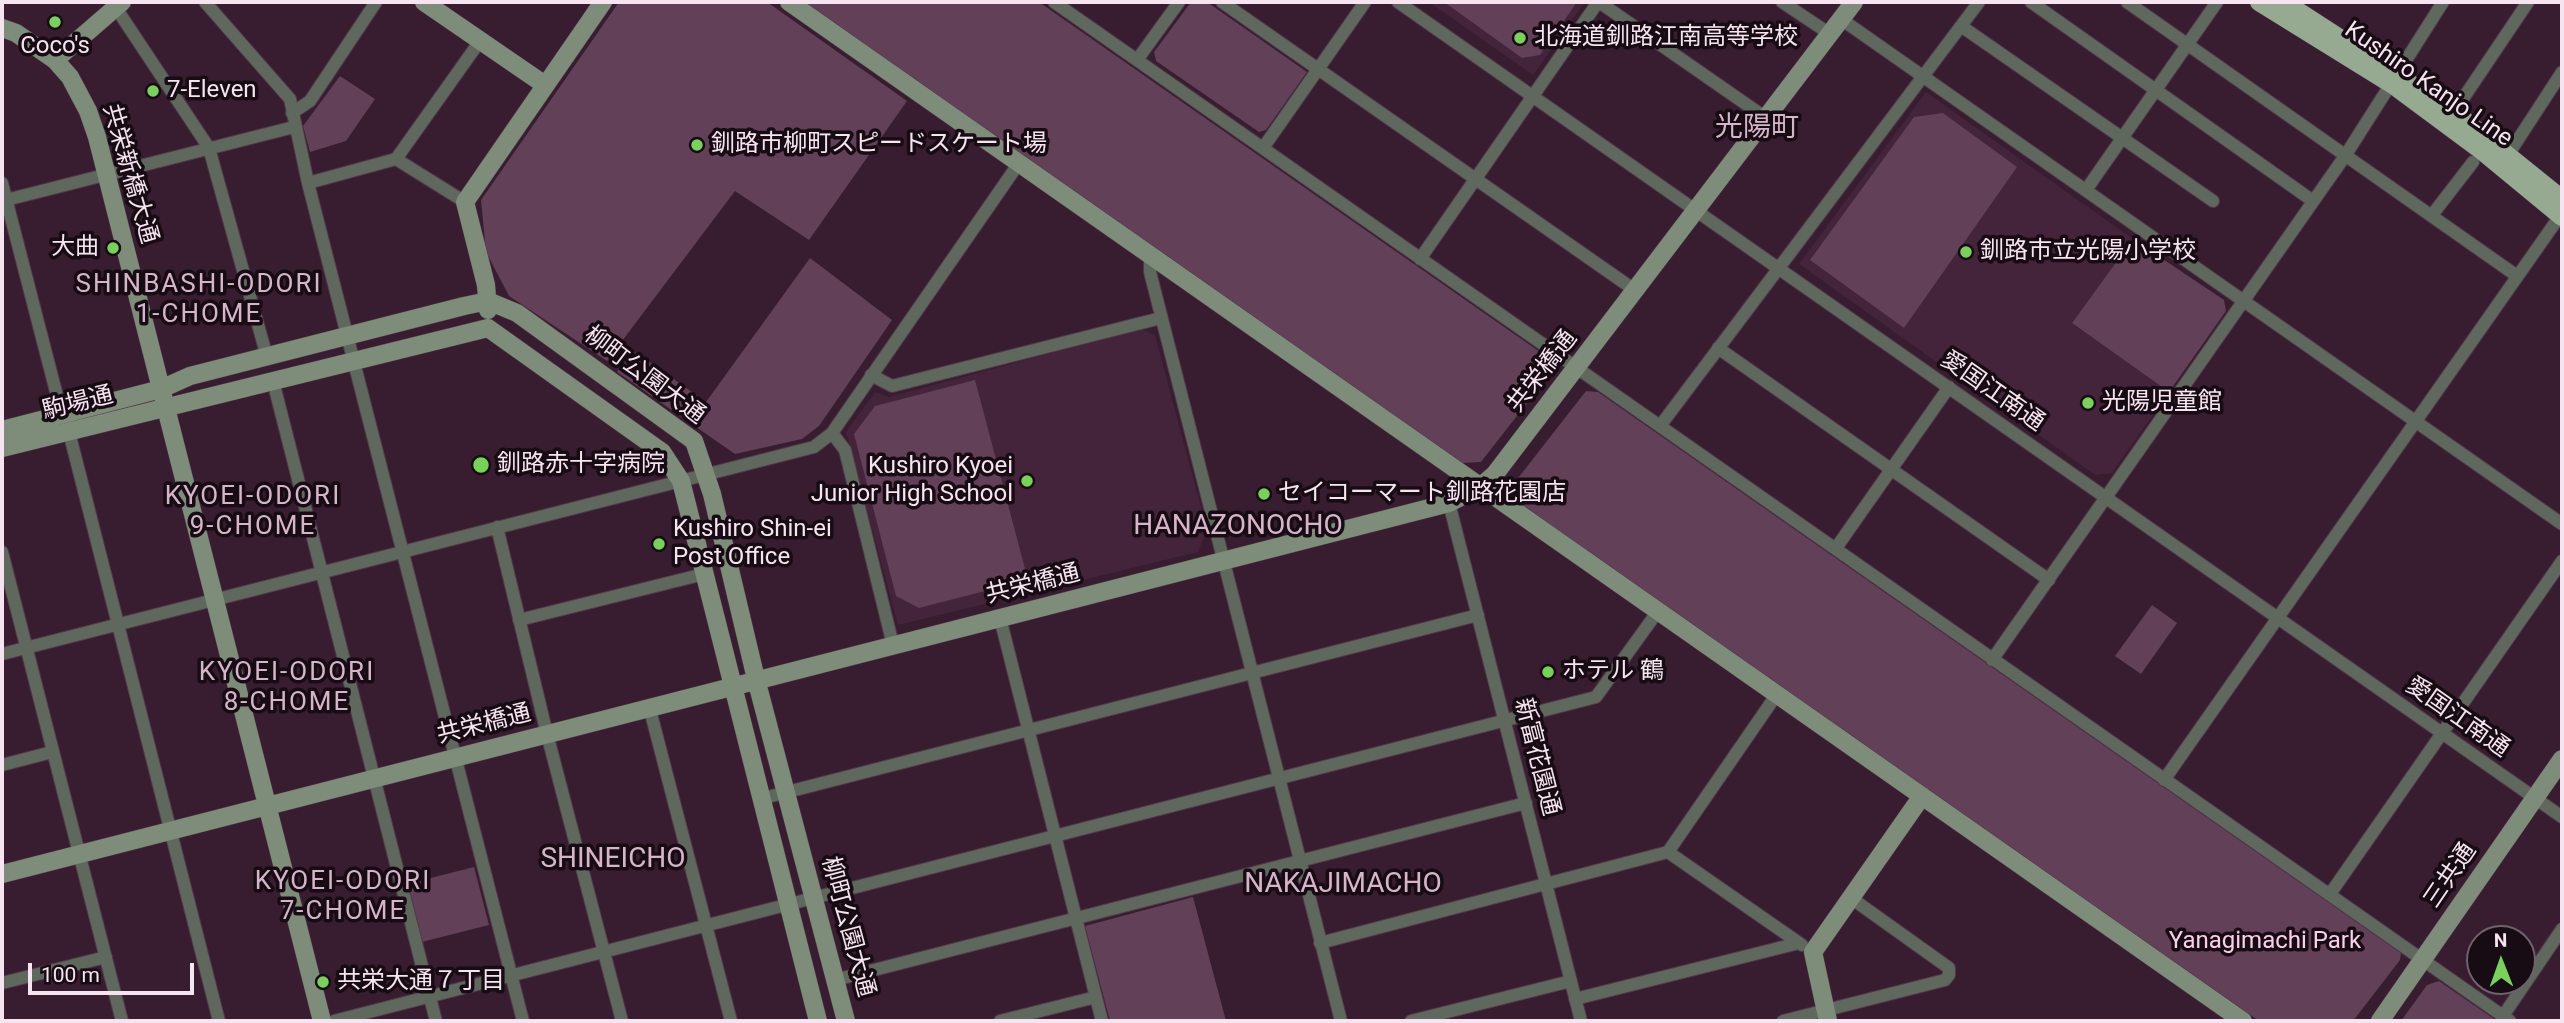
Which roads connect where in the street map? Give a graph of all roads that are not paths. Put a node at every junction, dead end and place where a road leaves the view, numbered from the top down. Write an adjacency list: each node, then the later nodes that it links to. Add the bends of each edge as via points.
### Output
1 (205, 2): 40 (street, via 290,99)
2 (376, 2): 40 (street, via 310,102)
3 (424, 2): 27 (street)
4 (789, 2): 48 (street)
5 (1054, 2): 30 (street)
6 (1179, 2): 30 (street)
7 (1222, 2): 31 (street)
8 (1365, 2): 31 (street)
9 (1398, 2): 37 (street, 愛国江南通)
10 (1598, 2): 37 (street); 39 (street)
11 (1782, 2): 26 (street)
12 (1854, 2): 23 (street, 共栄橋通)
13 (1979, 2): 24 (street)
14 (2031, 2): 36 (street)
15 (2127, 2): 28 (street)
16 (2217, 2): 28 (street)
17 (2259, 2): 34 (main road, Kushiro Kanjo Line)
18 (2284, 2): 34 (main road, Kushiro Kanjo Line)
19 (2443, 2): 34 (street)
20 (2528, 2): 38 (street)
21 (117, 3): 29 (street); 42 (street)
22 (598, 3): 35 (street)
23 (1841, 19): 26 (street, 共栄橋通); 33 (street)
24 (1961, 26): 33 (street); 41 (street)
25 (2, 28): 29 (street, 共栄新橋大通)
26 (1830, 34): 39 (street, 共栄橋通)
27 (480, 41): 35 (street); 46 (street)
28 (2188, 45): 36 (street); 45 (street)
29 (55, 60): 49 (street, 共栄新橋大通, via 88,111)
30 (1137, 60): 43 (street)
31 (1318, 69): 43 (street); 50 (street)
32 (2562, 72): 44 (street)
33 (1923, 77): 53 (street); 63 (street)
34 (2396, 80): 38 (main road, Kushiro Kanjo Line); 45 (street); 59 (main road, Kushiro Kanjo Line)
35 (545, 85): 57 (street)
36 (2156, 90): 41 (street); 56 (street)
37 (1533, 96): 50 (street); 58 (street, 愛国江南通)
38 (2454, 112): 44 (main road, Kushiro Kanjo Line)
39 (1766, 118): 58 (street, 共栄橋通)
40 (293, 120): 42 (street); 52 (street)
41 (2123, 138): 53 (street); 55 (street)
42 (209, 148): 49 (street); 72 (street)
43 (1263, 148): 62 (street)
44 (2508, 155): 59 (main road, Kushiro Kanjo Line)
45 (2345, 156): 56 (street); 60 (street)
46 (396, 159): 52 (street); 57 (street)
47 (2473, 162): 60 (street)
48 (1019, 163): 61 (street); 75 (street)
49 (106, 175): 54 (street); 78 (street, 共栄新橋大通)
50 (1475, 178): 62 (street); 65 (street)
51 (2, 183): 54 (street)
52 (308, 183): 70 (street)
53 (2086, 190): 67 (street)
54 (5, 200): 80 (street)
55 (2213, 201)
56 (2314, 201): 67 (street)
57 (465, 202): 66 (street)
58 (1697, 211): 63 (street, 愛国江南通); 65 (street, 共栄橋通)
59 (2562, 211): 64 (street)
60 (2432, 215): 64 (street)
61 (1150, 256): 68 (street); 88 (street)
62 (1420, 259): 74 (street)
63 (1779, 269): 71 (street); 77 (street, 愛国江南通)
64 (2517, 276): 79 (street)
65 (1636, 291): 74 (street, 共栄橋通)
66 (488, 301): 69 (street); 70 (street); 86 (street, 柳町公園大通, via 517,313 688,434)
67 (2243, 302): 79 (street); 89 (street)
68 (1161, 318): 75 (street, via 892,386); 96 (street)
69 (488, 328): 73 (street); 87 (street, 柳町公園大通, via 662,452)
70 (348, 336): 72 (street); 73 (street)
71 (1717, 348): 81 (street); 85 (street)
72 (267, 357): 78 (street, via 190,376)
73 (355, 361): 76 (street); 95 (street)
74 (1577, 370): 81 (street); 88 (street, 共栄橋通)
75 (871, 375): 83 (street)
76 (273, 381): 78 (street); 98 (street)
77 (1949, 387): 85 (street); 89 (street, 愛国江南通)
78 (164, 398): 80 (street, 駒場通); 101 (street, 共栄新橋大通)
79 (2417, 421): 91 (street); 105 (street)
80 (66, 423): 82 (street, 駒場通); 84 (street, 駒場通); 107 (street)
81 (1660, 426): 93 (street)
82 (2, 430)
83 (832, 433): 86 (street, via 814,447); 108 (street, via 845,450)
84 (2, 448)
85 (1892, 469): 93 (street); 100 (street)
86 (706, 474): 87 (street); 113 (street, 柳町公園大通)
87 (681, 481): 92 (street); 99 (street, 柳町公園大通)
88 (1480, 488): 90 (street, 共栄橋通); 102 (street)
89 (2106, 498): 100 (street); 105 (street, 愛国江南通)
90 (1449, 503): 96 (street, 共栄橋通); 103 (street, 新富花園通)
91 (2562, 524)
92 (497, 527): 95 (street); 106 (street)
93 (1836, 548): 111 (street)
94 (2, 552): 109 (street)
95 (403, 552): 98 (street); 122 (street)
96 (1223, 561): 104 (street, 共栄橋通); 112 (street)
97 (2562, 561): 119 (street)
98 (322, 573): 101 (street); 125 (street)
99 (704, 574): 106 (street); 114 (street, 柳町公園大通)
100 (2049, 580): 111 (street)
101 (215, 600): 107 (street); 133 (street, 共栄新橋大通)
102 (1658, 611): 115 (street); 117 (street, via 1596,697)
103 (1478, 615): 112 (street); 117 (street, 新富花園通)
104 (1000, 618): 108 (street, 共栄橋通); 118 (street)
105 (2277, 618): 119 (street, 愛国江南通); 127 (street)
106 (519, 620): 120 (street)
107 (118, 625): 109 (street); 135 (street)
108 (893, 645): 113 (street, 共栄橋通)
109 (26, 648): 110 (street); 121 (street)
110 (2, 654)
111 (1992, 660): 127 (street)
112 (1251, 671): 118 (street); 126 (street)
113 (756, 679): 114 (street, 共栄橋通); 128 (street, 柳町公園大通)
114 (732, 685): 116 (street, 共栄橋通); 131 (street, 柳町公園大通)
115 (1777, 694): 129 (street); 137 (street)
116 (649, 706): 120 (street, 共栄橋通); 147 (street)
117 (1504, 720): 126 (street); 132 (street, 新富花園通)
118 (1028, 729): 128 (street); 136 (street)
119 (2442, 733): 130 (street, 愛国江南通); 142 (street)
120 (547, 734): 122 (street, 共栄橋通); 151 (street)
121 (52, 752): 124 (street); 138 (street)
122 (456, 759): 125 (street, 共栄橋通); 154 (street)
123 (2562, 759): 130 (street, 三共通)
124 (2, 765)
125 (373, 778): 133 (street, 共栄橋通); 158 (street)
126 (1278, 779): 136 (street); 139 (street)
127 (2164, 780): 142 (street)
128 (785, 792): 131 (street); 143 (street, 柳町公園大通)
129 (1922, 796): 144 (street); 179 (street)
130 (2535, 798): 134 (street, 愛国江南通); 153 (street, 三共通)
131 (760, 799): 145 (street, 柳町公園大通)
132 (1526, 803): 139 (street); 141 (street, 新富花園通)
133 (268, 806): 135 (street, 共栄橋通); 165 (street, 共栄新橋大通)
134 (2562, 817)
135 (171, 830): 138 (street, 共栄橋通); 164 (street)
136 (1055, 834): 143 (street); 146 (street)
137 (1668, 852): 141 (street); 150 (street)
138 (79, 854): 140 (street, 共栄橋通); 152 (street)
139 (1300, 861): 146 (street); 149 (street)
140 (2, 874)
141 (1546, 883): 149 (street); 156 (street, 新富花園通)
142 (2330, 894): 153 (street)
143 (813, 897): 145 (street); 155 (street, 柳町公園大通)
144 (1851, 898): 150 (street); 161 (street, via 1948,968 1949,975)
145 (788, 903): 147 (street); 171 (street, 柳町公園大通)
146 (1076, 918): 155 (street); 159 (street)
147 (705, 925): 151 (street); 170 (street)
148 (2562, 929): 162 (street)
149 (1320, 943): 175 (street)
150 (1806, 948): 160 (street); 161 (street)
151 (604, 950): 154 (street); 169 (street)
152 (106, 957): 157 (street); 163 (street)
153 (2423, 960): 162 (street); 180 (street, 三共通)
154 (511, 975): 158 (street); 168 (street)
155 (835, 980): 172 (street, 柳町公園大通)
156 (1571, 981): 160 (street, 新富花園通); 176 (street)
157 (2, 983)
158 (430, 996): 166 (street); 167 (street)
159 (1096, 997): 173 (street); 174 (street)
160 (1576, 999): 177 (street, 新富花園通)
161 (1827, 1016): 178 (street)
162 (2507, 1019)
163 (122, 1021)
164 (219, 1021)
165 (322, 1021)
166 (334, 1021)
167 (436, 1021)
168 (523, 1021)
169 (622, 1021)
170 (731, 1021)
171 (818, 1021)
172 (846, 1021)
173 (1000, 1021)
174 (1102, 1021)
175 (1340, 1021)
176 (1411, 1021)
177 (1581, 1021)
178 (1783, 1021)
179 (2243, 1021)
180 (2380, 1021)

